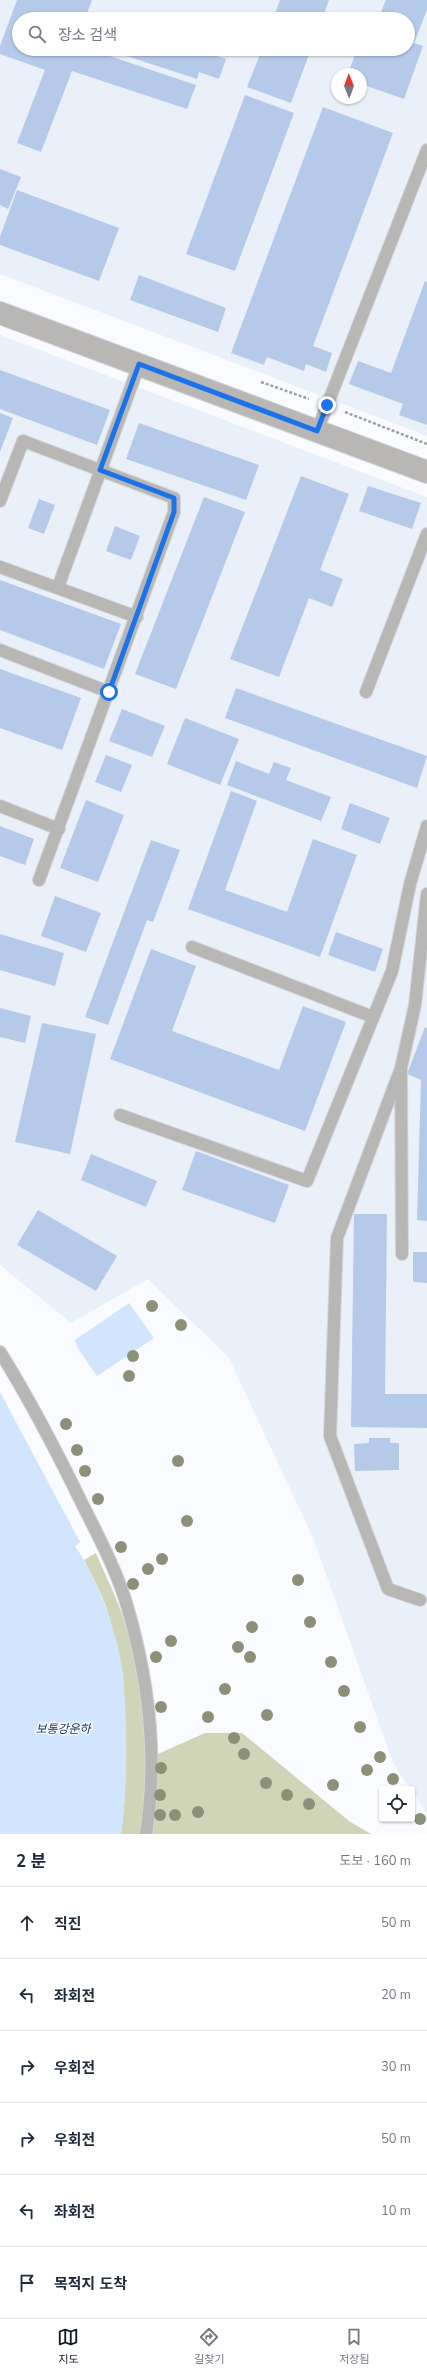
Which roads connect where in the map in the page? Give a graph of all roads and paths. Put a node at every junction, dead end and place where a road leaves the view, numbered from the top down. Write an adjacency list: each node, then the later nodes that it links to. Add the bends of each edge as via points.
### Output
1 (427, 150): 4 (lane)
2 (0, 313): 3 (street)
3 (139, 364): 4 (street); 5 (lane)
4 (317, 431): 6 (street)
5 (100, 470): 7 (lane, via 23,441); 10 (lane); 11 (lane, via 174,498 174,512)
6 (427, 472)
7 (0, 501)
8 (427, 534): 14 (lane)
9 (0, 567): 10 (lane)
10 (58, 587): 11 (lane)
11 (137, 617): 13 (lane)
12 (0, 650): 13 (lane)
13 (109, 692): 17 (lane)
14 (366, 692)
15 (0, 806): 17 (lane)
16 (427, 826): 21 (lane, via 410,884 392,971)
17 (58, 829): 18 (lane)
18 (39, 880)
19 (427, 894): 22 (lane, via 415,1005)
20 (192, 947): 21 (lane)
21 (373, 1017): 23 (lane, via 307,1181)
22 (401, 1068): 24 (lane); 26 (lane, via 337,1238 330,1436 388,1589)
23 (120, 1115)
24 (402, 1254)
25 (0, 1352): 27 (lane, via 46,1431 104,1549 128,1608 148,1701 151,1761)
26 (420, 1600)
27 (146, 1834)

